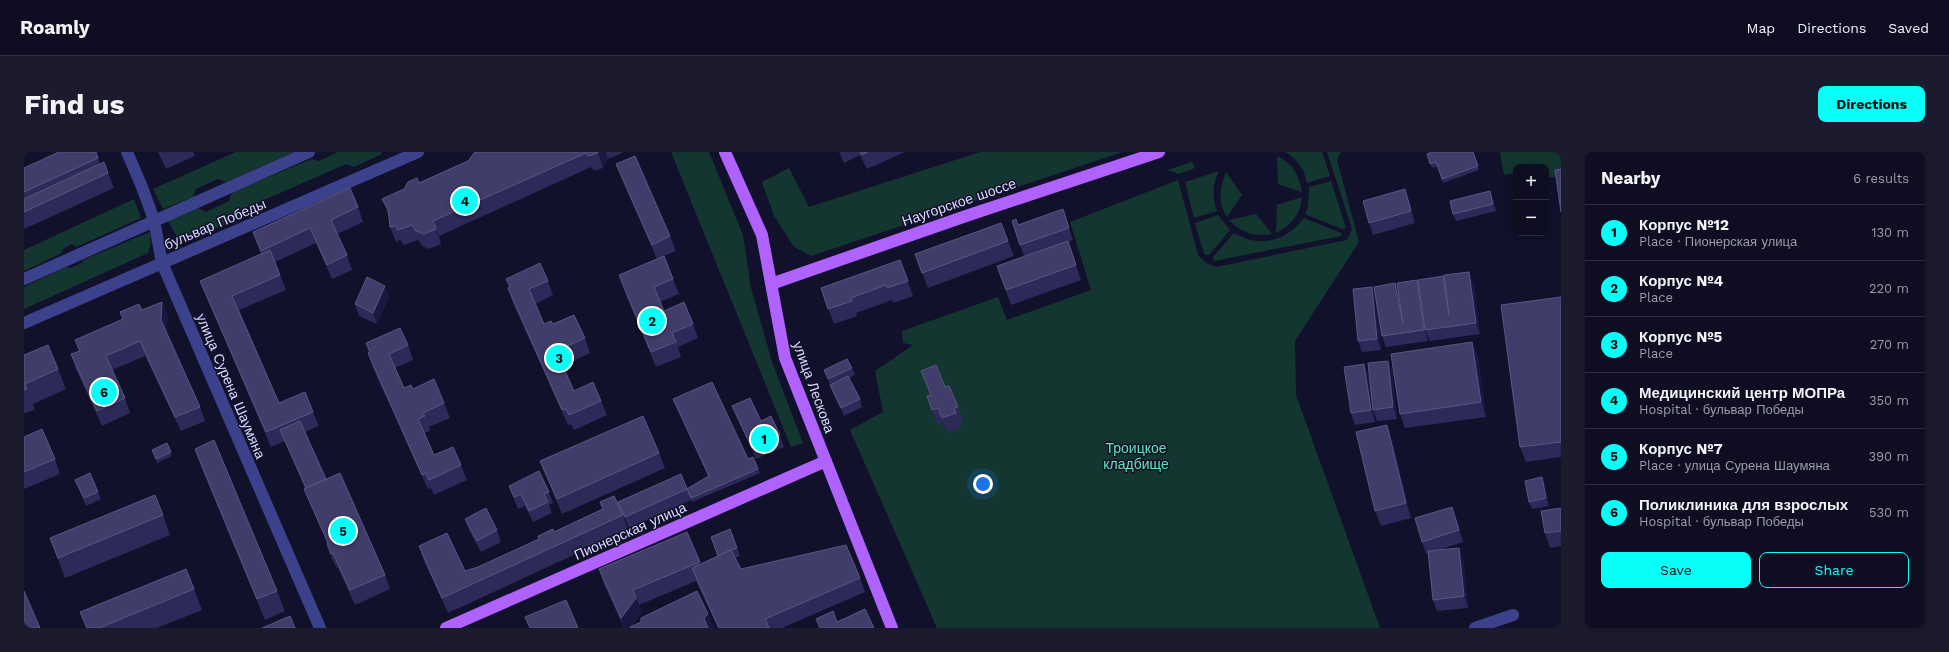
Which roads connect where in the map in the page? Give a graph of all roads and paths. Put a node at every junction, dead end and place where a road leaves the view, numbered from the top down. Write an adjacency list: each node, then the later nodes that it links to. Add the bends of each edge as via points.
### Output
1 (128, 152): 6 (street, улица Сурена Шаумяна)
2 (309, 152): 6 (street, бульвар Победы)
3 (418, 152): 7 (street, бульвар Победы)
4 (725, 152): 9 (main road, улица Лескова, via 762,235)
5 (1159, 152): 9 (main road, Наугорское шоссе)
6 (154, 220): 7 (street, улица Сурена Шаумяна); 8 (street, бульвар Победы)
7 (162, 263): 10 (street, бульвар Победы); 13 (street, улица Сурена Шаумяна)
8 (24, 279)
9 (771, 284): 11 (main road, улица Лескова, via 785,358)
10 (24, 323)
11 (826, 461): 14 (main road, Пионерская улица); 15 (main road, улица Лескова)
12 (1513, 615): 16 (street)
13 (320, 628)
14 (446, 628)
15 (892, 628)
16 (1475, 628)

